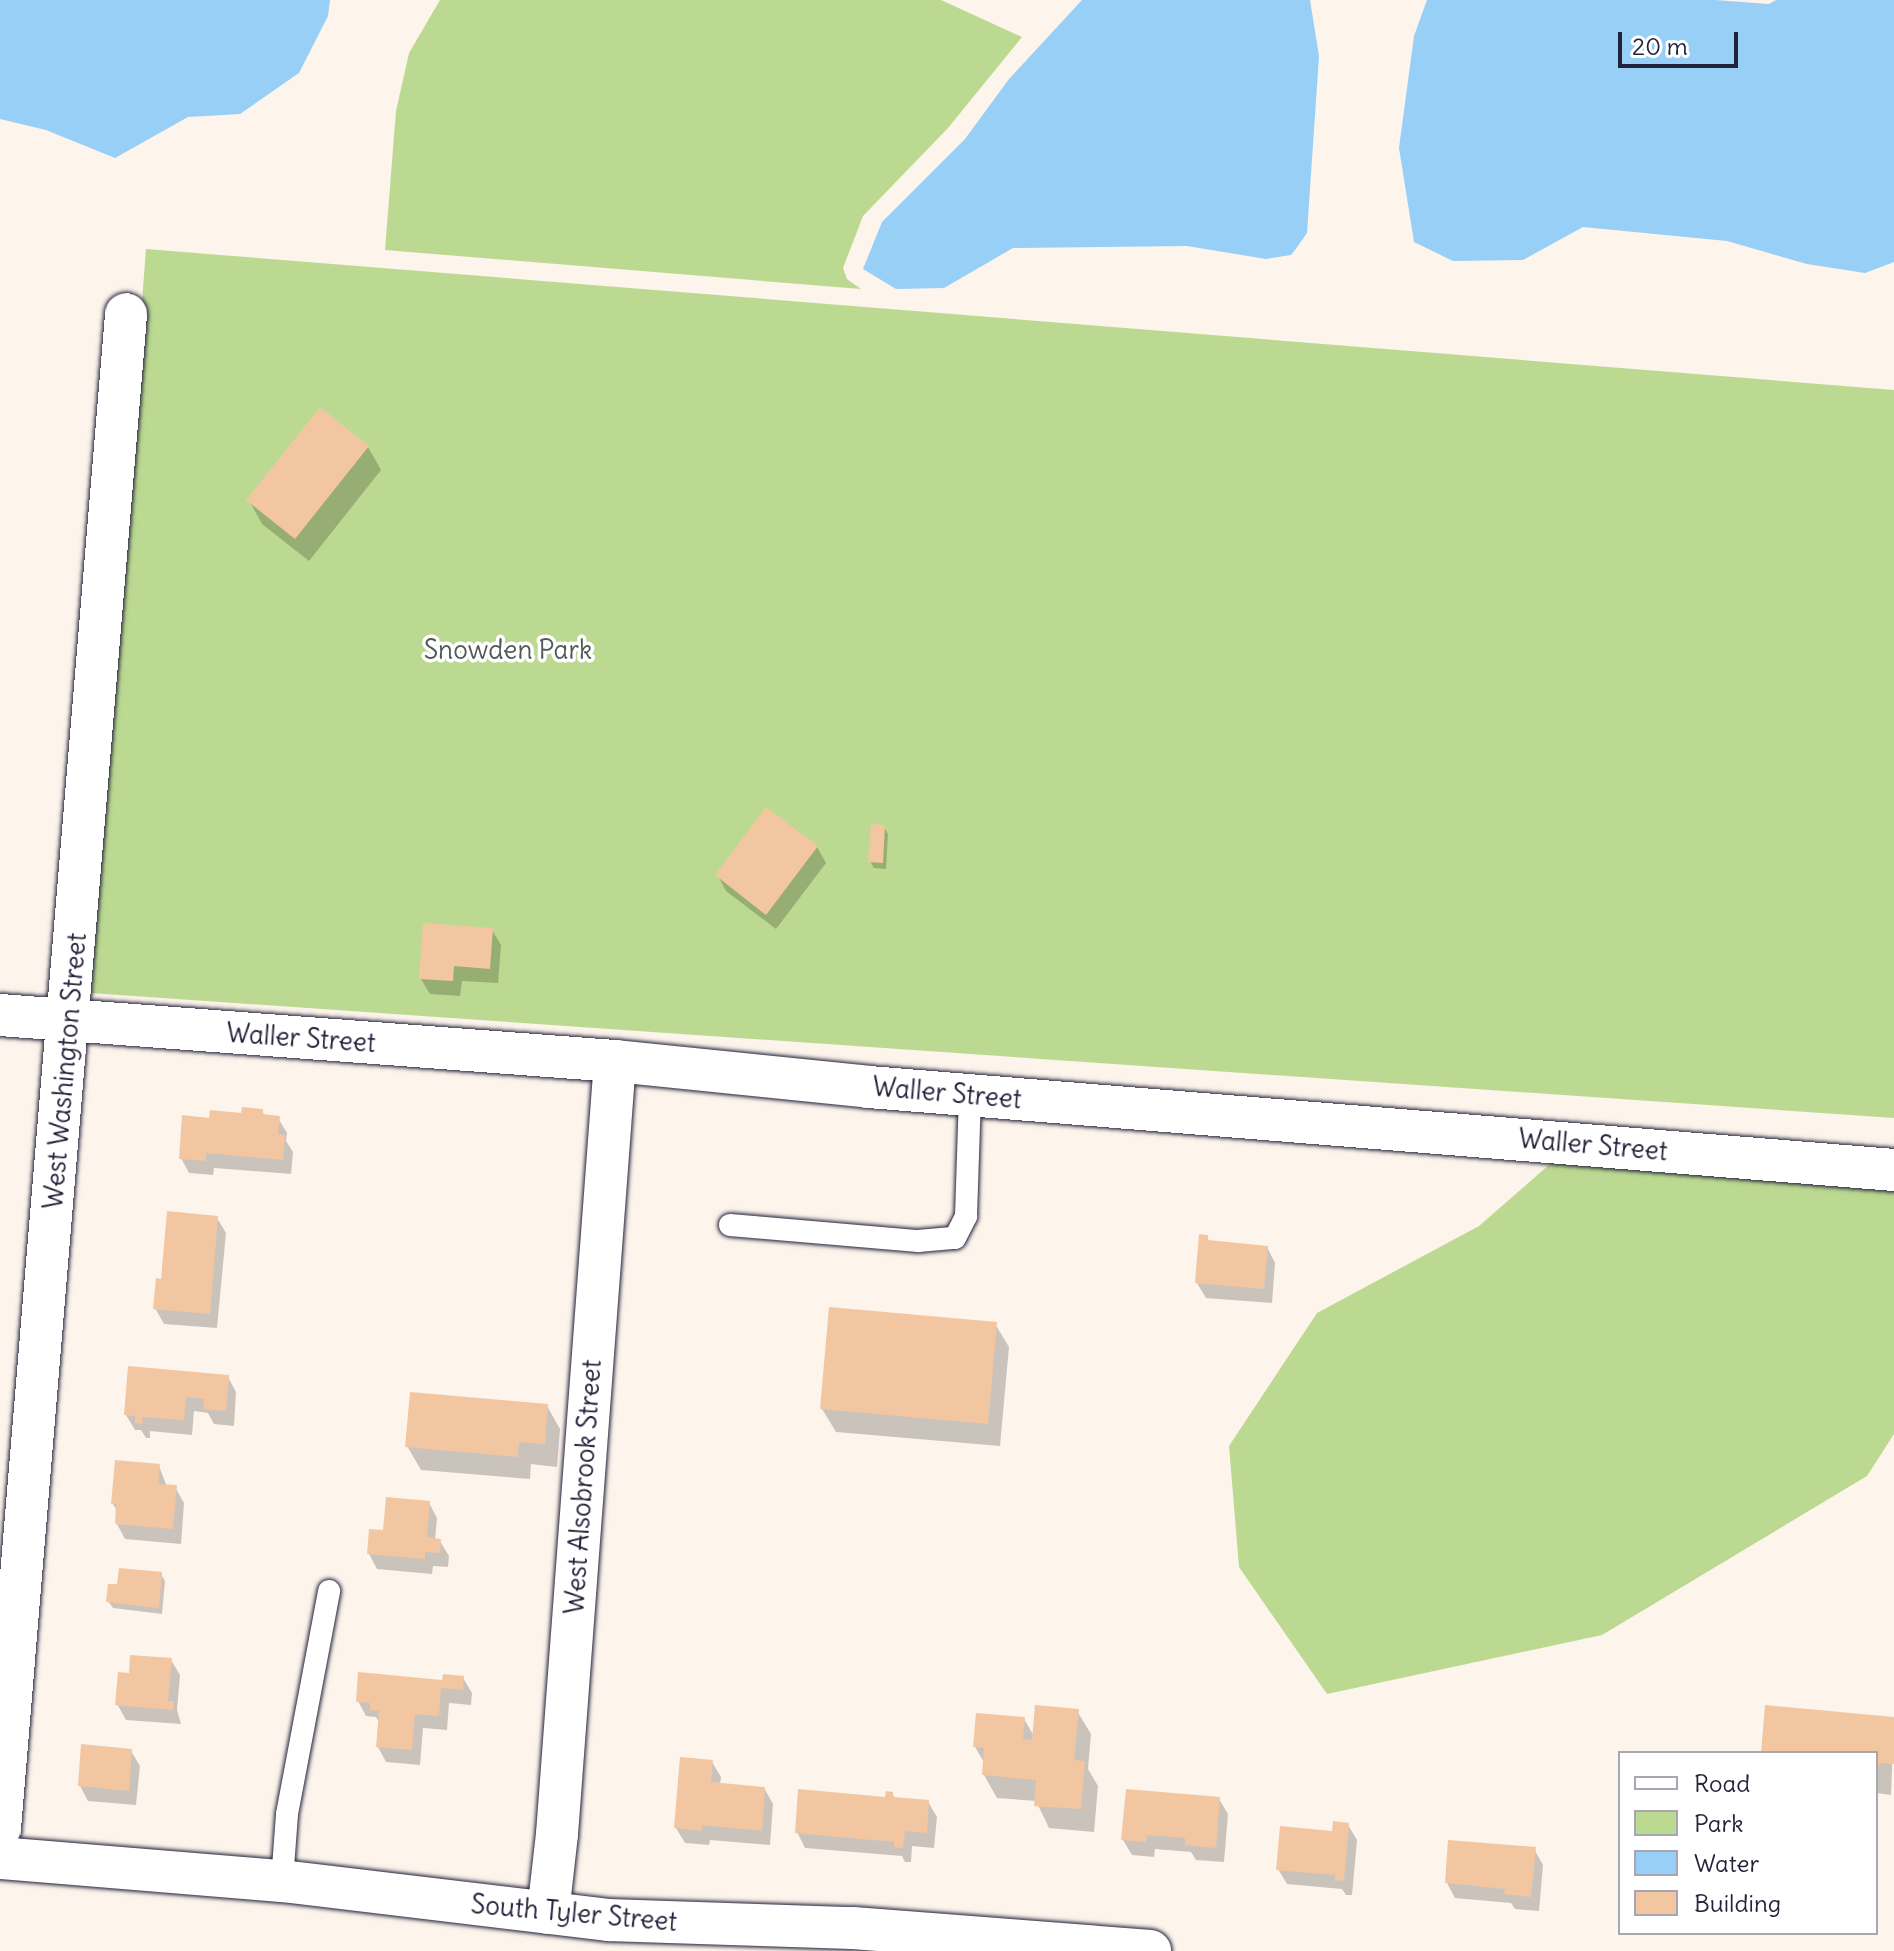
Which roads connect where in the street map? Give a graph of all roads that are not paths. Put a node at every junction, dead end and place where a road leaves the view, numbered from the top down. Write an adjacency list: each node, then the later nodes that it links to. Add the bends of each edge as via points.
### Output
1 (126, 314): 3 (street, West Washington Street)
2 (0, 1015): 3 (street, Waller Street)
3 (69, 1021): 4 (street, Waller Street); 9 (street, West Washington Street)
4 (615, 1061): 5 (street, Waller Street); 12 (street, West Alsobrook Street)
5 (970, 1095): 6 (street, Waller Street); 7 (lane, via 966,1216 955,1238 918,1241)
6 (1894, 1170)
7 (730, 1225)
8 (329, 1591): 11 (lane, via 287,1814)
9 (0, 1828)
10 (0, 1858): 11 (street, South Tyler Street)
11 (282, 1881): 12 (street, South Tyler Street)
12 (548, 1913): 13 (street, South Tyler Street)
13 (607, 1936): 14 (street, South Tyler Street, via 853,1928)
14 (1131, 1950)

